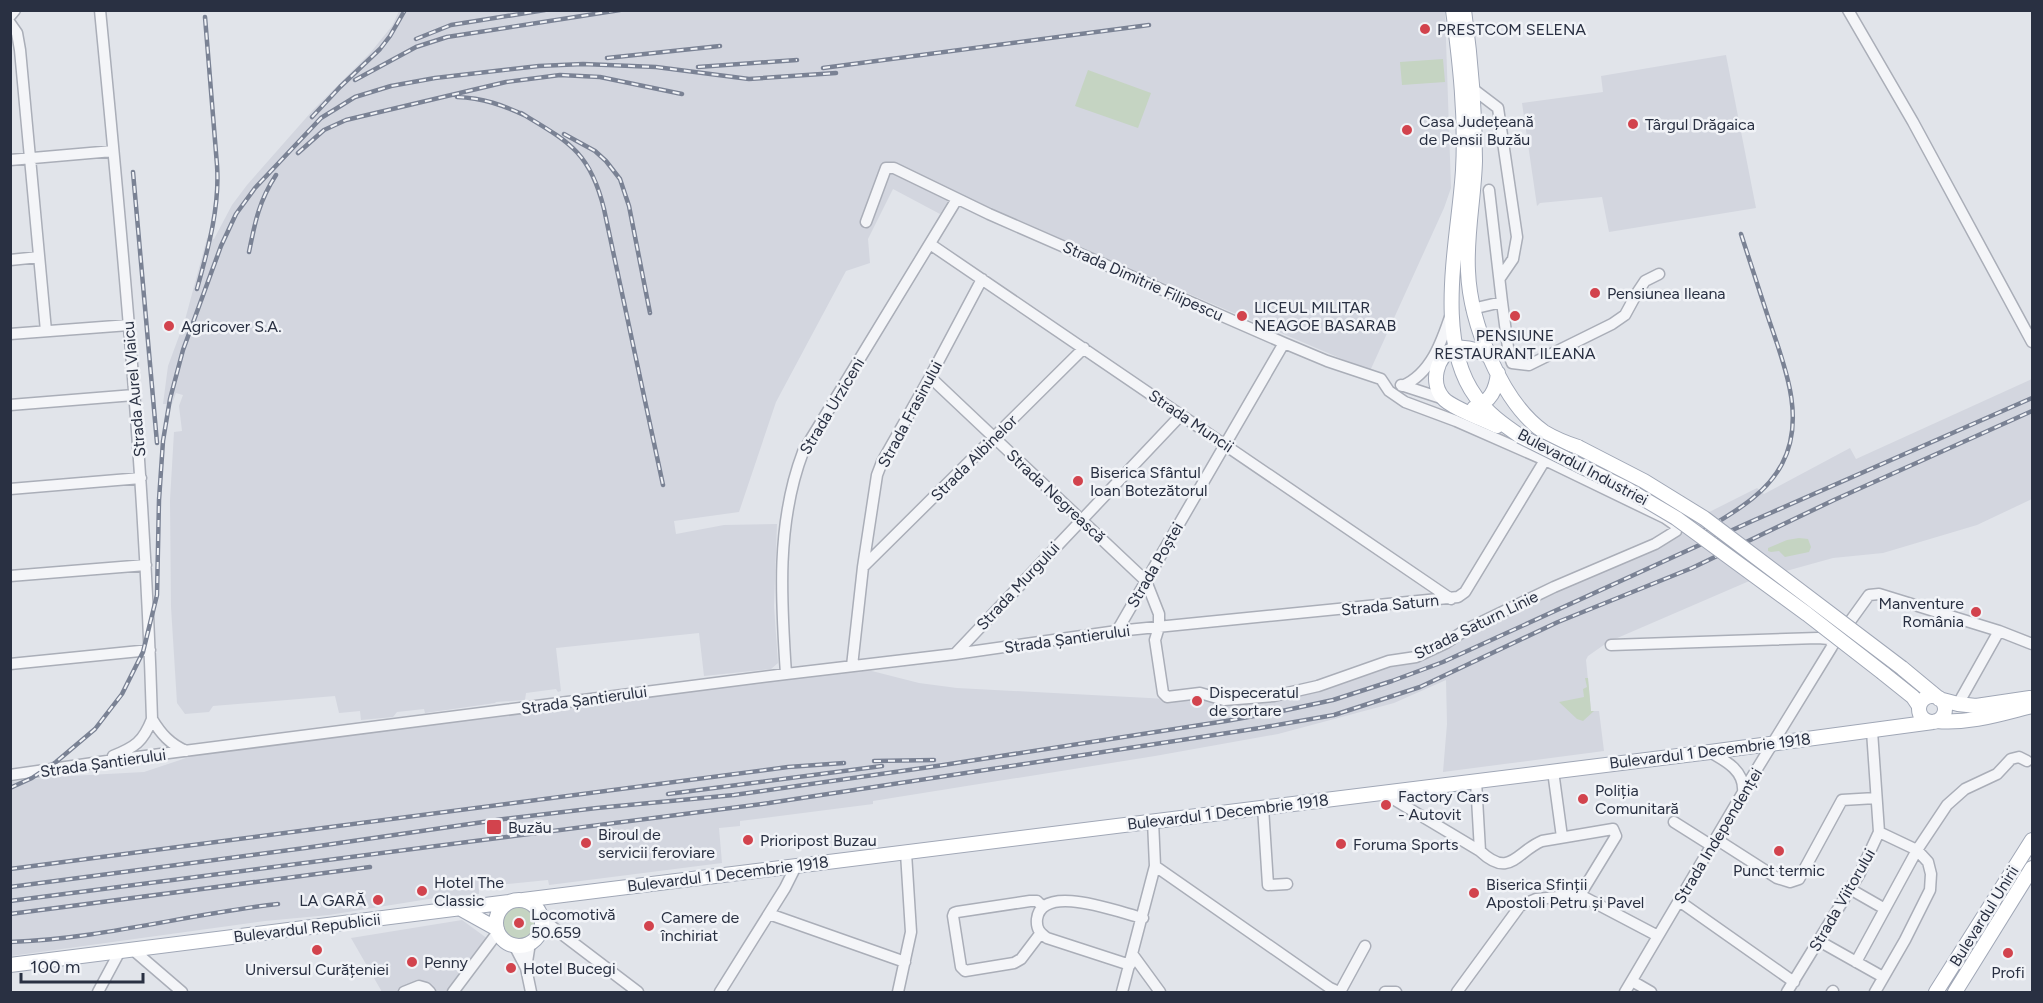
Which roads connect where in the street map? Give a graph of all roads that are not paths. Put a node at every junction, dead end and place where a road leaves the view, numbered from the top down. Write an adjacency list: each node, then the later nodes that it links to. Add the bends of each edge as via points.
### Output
1 (15, 10): 6 (street)
2 (100, 10): 9 (street, Strada Aurel Vlaicu)
3 (1453, 10): 23 (main road, Bulevardul Industriei, via 1461,74 1463,168)
4 (1464, 10): 8 (main road, Bulevardul Industriei)
5 (1848, 10): 27 (street)
6 (10, 16)
7 (10, 23): 10 (street, via 19,39)
8 (1473, 89): 19 (street, via 1498,108 1505,148 1516,237 1513,259); 22 (main road, Bulevardul Industriei, via 1475,165 1467,269)
9 (114, 151): 10 (street); 24 (street, Strada Aurel Vlaicu)
10 (31, 159): 11 (street); 16 (street)
11 (10, 160)
12 (1489, 190): 19 (street)
13 (957, 199): 14 (street, Strada Dimitrie Filipescu, via 894,168 886,168); 15 (street, Strada Urziceni); 28 (street, Strada Dimitrie Filipescu)
14 (866, 222)
15 (930, 244): 20 (street, Strada Muncii); 67 (street, Strada Urziceni, via 799,463 789,498 782,564)
16 (39, 257): 17 (street); 25 (street)
17 (10, 260)
18 (1659, 274): 21 (street, via 1646,281 1625,315 1529,365 1512,363)
19 (1500, 278): 21 (street)
20 (982, 279): 29 (street, Strada Muncii); 35 (street, Strada Frasinului)
21 (1502, 302): 22 (street)
22 (1472, 309): 31 (main road, Bulevardul Industriei)
23 (1452, 311): 30 (main road, Bulevardul Industriei); 33 (street, via 1440,347)
24 (129, 325): 25 (street); 38 (street, Strada Aurel Vlaicu)
25 (46, 331): 26 (street)
26 (10, 334)
27 (2032, 342)
28 (1284, 343): 36 (street, Strada Dimitrie Filipescu); 46 (street, Strada Poștei)
29 (1084, 348): 43 (street, Strada Muncii); 45 (street, Strada Albinelor)
30 (1455, 349): 31 (main road, via 1473,349); 32 (main road); 41 (main road, Bulevardul Industriei, via 1469,388)
31 (1490, 357): 34 (main road, Bulevardul Industriei)
32 (1443, 358): 33 (street); 39 (main road, via 1436,378)
33 (1422, 370): 37 (street)
34 (1498, 373): 41 (main road, via 1493,393); 68 (main road, Bulevardul Industriei, bridge, via 1508,393 1534,424 1698,513)
35 (930, 377): 45 (street, Strada Negrească); 53 (street, Strada Frasinului, via 877,475)
36 (1381, 379): 37 (street); 47 (street, Strada Dimitrie Filipescu, via 1389,391 1405,402)
37 (1402, 386): 39 (street)
38 (134, 395): 40 (street); 48 (street, Strada Aurel Vlaicu)
39 (1444, 399): 42 (main road)
40 (10, 405)
41 (1482, 405): 42 (main road); 44 (main road, Bulevardul Industriei)
42 (1462, 409): 44 (main road)
43 (1181, 415): 46 (street, Strada Muncii); 50 (street, Strada Murgului)
44 (1520, 436): 72 (main road, Bulevardul Industriei, bridge, via 1676,518 1808,614 1913,697)
45 (994, 438): 50 (street, Strada Negrească); 53 (street, Strada Albinelor)
46 (1226, 444): 55 (street, Strada Poștei); 56 (street, Strada Muncii)
47 (1545, 460): 51 (street, Strada Dimitrie Filipescu, via 1665,518 1675,525); 56 (street, Strada Saturn, via 1465,592)
48 (141, 478): 49 (street); 52 (street, Strada Aurel Vlaicu)
49 (10, 489)
50 (1081, 519): 55 (street, Strada Negrească); 64 (street, Strada Murgului)
51 (1673, 533): 57 (street, Strada Saturn Linie, via 1467,629 1416,657 1389,661 1318,686 1274,696 1224,700 1200,693 1167,697 1163,693 1155,640)
52 (146, 565): 54 (street); 63 (street, Strada Aurel Vlaicu)
53 (864, 567): 66 (street, Strada Frasinului)
54 (10, 576)
55 (1146, 581): 57 (street, Strada Negrească, via 1158,611); 59 (street, Strada Poștei)
56 (1451, 599): 57 (street, Strada Saturn)
57 (1159, 627): 59 (street, Strada Șantierului)
58 (1999, 631): 60 (street); 62 (street, Strada Independenței, via 1874,594 1866,597); 70 (street)
59 (1118, 632): 64 (street, Strada Șantierului)
60 (2032, 644)
61 (1611, 645): 62 (street, via 1818,638 1829,639)
62 (1833, 645): 77 (street, Strada Independenței)
63 (150, 650): 65 (street); 73 (street, Strada Aurel Vlaicu)
64 (955, 654): 66 (street, Strada Șantierului)
65 (10, 664)
66 (852, 666): 67 (street, Strada Șantierului)
67 (786, 674): 78 (street, Strada Șantierului)
68 (1938, 698): 70 (main road); 72 (main road, via 1928,697); 74 (main road, via 1944,713)
69 (2032, 698): 70 (main road, via 1976,706)
70 (1958, 704)
71 (2032, 706): 74 (main road, Bulevardul 1 Decembrie 1918, via 1975,721)
72 (1919, 707): 74 (main road, via 1924,719); 75 (main road, Bulevardul 1 Decembrie 1918, via 1909,718)
73 (152, 719): 78 (street, via 172,744); 81 (street, via 136,745)
74 (1935, 721): 75 (main road, Bulevardul 1 Decembrie 1918)
75 (1888, 729): 76 (main road, Bulevardul 1 Decembrie 1918)
76 (1872, 730): 77 (main road, Bulevardul 1 Decembrie 1918); 87 (street, Strada Viitorului)
77 (1773, 744): 79 (main road, Bulevardul 1 Decembrie 1918); 85 (street, Strada Independenței)
78 (187, 752): 81 (street, Strada Șantierului)
79 (1710, 752): 82 (main road, Bulevardul 1 Decembrie 1918); 85 (street, via 1737,770)
80 (2027, 761): 95 (street, via 2011,759 1996,774 1957,796)
81 (100, 762): 83 (street, Strada Șantierului)
82 (1553, 771): 84 (main road, Bulevardul 1 Decembrie 1918); 92 (street)
83 (10, 775)
84 (1476, 781): 86 (main road, Bulevardul 1 Decembrie 1918); 96 (street)
85 (1743, 792): 94 (street, Strada Independenței)
86 (1383, 793): 88 (main road, Bulevardul 1 Decembrie 1918); 96 (street)
87 (1876, 798): 91 (street, Strada Viitorului); 94 (street, via 1842,800 1799,879 1790,882)
88 (1263, 807): 89 (main road, Bulevardul 1 Decembrie 1918); 101 (street, via 1268,885)
89 (1153, 821): 97 (main road, Bulevardul 1 Decembrie 1918); 99 (street)
90 (1674, 822): 94 (street)
91 (1878, 832): 95 (street); 102 (street, Strada Viitorului)
92 (1562, 837): 96 (street, via 1533,844 1514,860 1494,863); 104 (street, via 1608,828 1616,831)
93 (2032, 840): 148 (main road, Bulevardul Unirii)
94 (1714, 843): 106 (street, Strada Independenței)
95 (1917, 850): 109 (street); 126 (street, via 1928,862 1930,890)
96 (1480, 851)
97 (906, 852): 98 (main road, Bulevardul 1 Decembrie 1918); 122 (street, via 911,924)
98 (796, 866): 103 (main road, Bulevardul 1 Decembrie 1918); 110 (street)
99 (1155, 866): 112 (street); 140 (street)
100 (2032, 868): 149 (main road, Bulevardul Unirii)
101 (1287, 884)
102 (1850, 889): 109 (street); 116 (street, Strada Viitorului)
103 (568, 893): 105 (main road, Bulevardul 1 Decembrie 1918); 111 (main road)
104 (1580, 895): 115 (street); 143 (street, via 1551,896 1520,906)
105 (516, 901): 108 (main road, Bulevardul Republicii); 111 (main road, via 534,905); 113 (main road, via 498,914)
106 (1679, 901): 115 (street, Strada Independenței); 128 (street)
107 (1042, 906): 112 (street, via 1067,900); 114 (street, via 1037,921); 114 (street, via 1030,901 957,912 953,916 961,967 965,971 1014,963)
108 (461, 909): 113 (main road); 120 (main road, Bulevardul Republicii)
109 (1885, 909): 123 (street)
110 (769, 914): 122 (street); 136 (street)
111 (542, 917): 117 (main road, via 538,936); 135 (street)
112 (1143, 918): 121 (street)
113 (498, 931): 118 (main road); 133 (street)
114 (1040, 934): 121 (street, via 1066,945)
115 (1658, 936): 127 (street, Strada Independenței)
116 (1819, 941): 123 (street); 128 (street, Strada Viitorului)
117 (530, 943): 118 (main road); 125 (street)
118 (514, 945): 125 (street)
119 (1365, 946): 140 (street)
120 (126, 950): 124 (main road, Bulevardul Republicii); 129 (street); 130 (street)
121 (1131, 960): 138 (street); 139 (street)
122 (905, 962): 137 (street)
123 (1856, 962): 126 (street)
124 (10, 965)
125 (526, 968): 134 (street)
126 (1883, 977): 147 (street)
127 (1632, 981): 144 (street, Strada Independenței); 145 (street)
128 (1794, 982): 146 (street, Strada Viitorului)
129 (98, 993)
130 (183, 993)
131 (404, 993): 132 (street, via 414,986 423,986)
132 (430, 993)
133 (453, 993)
134 (531, 993)
135 (638, 993)
136 (720, 993)
137 (898, 993)
138 (1122, 993)
139 (1160, 993)
140 (1339, 993)
141 (1385, 993): 142 (street)
142 (1396, 993)
143 (1457, 993)
144 (1625, 993)
145 (1651, 993)
146 (1787, 993)
147 (1875, 993)
148 (1936, 993)
149 (1955, 993)

